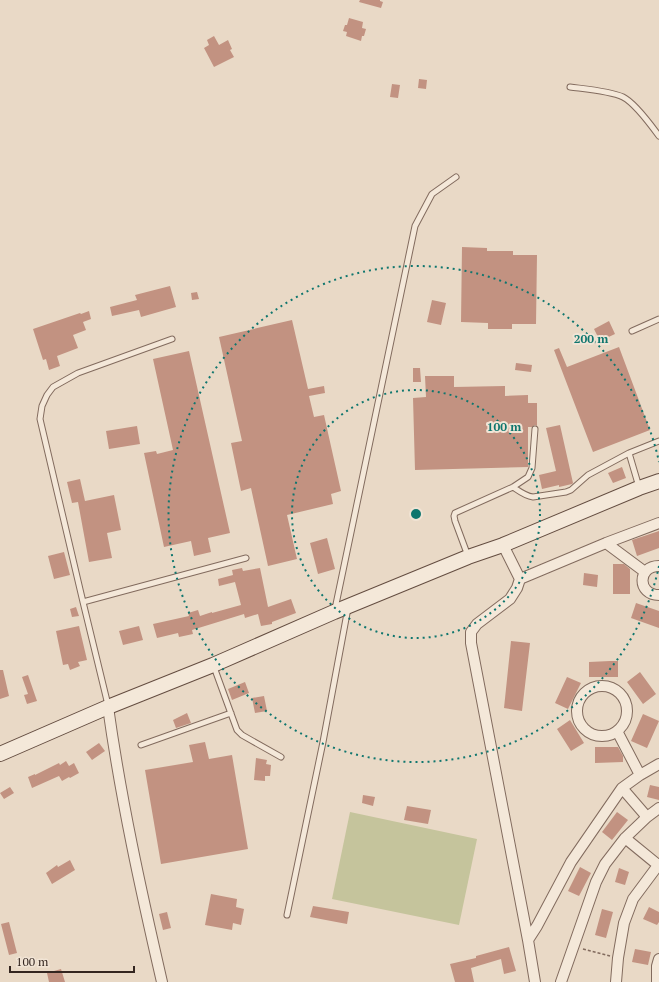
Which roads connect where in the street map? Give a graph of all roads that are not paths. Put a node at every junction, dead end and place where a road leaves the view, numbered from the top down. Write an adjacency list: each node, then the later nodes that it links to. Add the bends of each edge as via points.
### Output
1 (570, 87): 2 (lane, via 615,94 624,98)
2 (659, 136)
3 (456, 177): 24 (lane, via 432,194 415,226)
4 (659, 319): 5 (lane)
5 (632, 331)
6 (172, 339): 22 (lane, via 78,373 53,386 42,406 40,419)
7 (535, 429): 11 (lane, via 532,468 528,477)
8 (659, 441): 9 (lane)
9 (629, 453): 11 (lane, via 588,475 566,492 533,497 523,494); 12 (lane)
10 (659, 481): 12 (main road)
11 (513, 486): 16 (lane, via 455,513 455,521)
12 (639, 488): 15 (main road)
13 (659, 523): 14 (street)
14 (606, 543): 19 (street); 20 (street)
15 (502, 545): 16 (main road); 20 (street)
16 (468, 557): 23 (main road)
17 (246, 558): 22 (lane)
18 (659, 566): 19 (street, via 648,568)
19 (645, 572): 21 (street, via 642,578 645,589 649,593)
20 (520, 579): 40 (street, via 510,598 477,624 471,632 471,643)
21 (659, 595)
22 (83, 602): 26 (lane)
23 (349, 606): 24 (main road); 39 (lane)
24 (334, 612): 25 (main road)
25 (213, 665): 26 (main road); 27 (lane)
26 (108, 707): 30 (main road); 42 (street, via 144,903)
27 (231, 713): 29 (lane); 31 (lane, via 237,730 242,735)
28 (617, 731): 28 (street, via 627,715 627,705 623,696 607,686 597,686 588,690 581,697 578,706 578,716 582,725 598,736); 33 (street)
29 (142, 745)
30 (0, 754)
31 (281, 757)
32 (659, 764): 33 (street)
33 (640, 775): 34 (street)
34 (622, 788): 36 (street); 40 (street, via 571,862)
35 (659, 808): 36 (street)
36 (647, 816): 37 (street)
37 (625, 838): 38 (street); 44 (street, via 605,864 596,882)
38 (658, 864): 45 (street, via 628,909)
39 (287, 915)
40 (528, 940): 43 (street)
41 (659, 959): 46 (street)
42 (162, 982)
43 (535, 982)
44 (561, 982)
45 (616, 982)
46 (657, 982)

